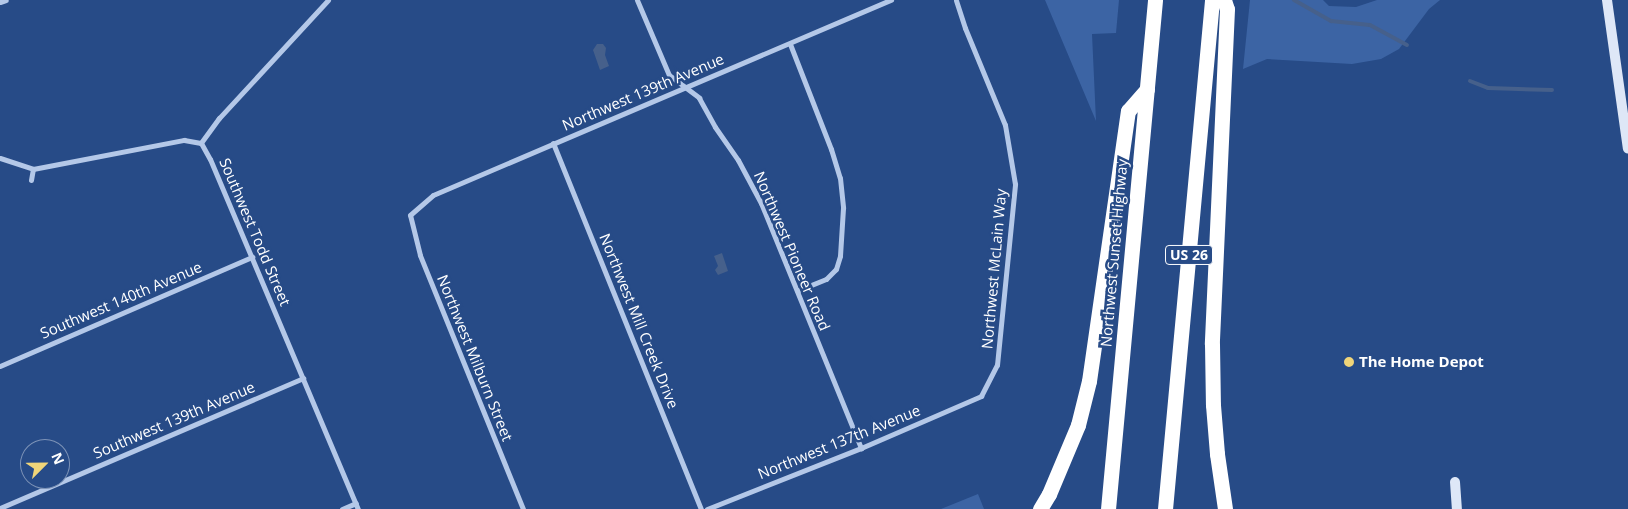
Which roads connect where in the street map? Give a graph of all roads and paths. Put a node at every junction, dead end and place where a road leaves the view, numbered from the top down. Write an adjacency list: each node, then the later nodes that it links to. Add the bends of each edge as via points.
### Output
1 (6, 0): 10 (street)
2 (328, 0): 14 (street)
3 (636, 0): 12 (street, Northwest Pioneer Road, via 669,75)
4 (891, 0): 11 (street, Northwest 139th Avenue)
5 (956, 0): 25 (street, Northwest McLain Way, via 1005,125 1015,184 997,364)
6 (1156, 0): 13 (highway, Northwest Sunset Highway)
7 (1212, 0): 36 (highway, US 26)
8 (1224, 0): 37 (highway, via 1227,9 1212,362 1216,444)
9 (1607, 0): 16 (street)
10 (0, 2)
11 (790, 44): 12 (street, Northwest 139th Avenue); 22 (street, via 831,149 840,178 843,208 836,269 826,279)
12 (684, 87): 15 (street, Northwest 139th Avenue); 22 (street, Northwest Pioneer Road, via 699,98 738,160 761,203)
13 (1147, 89): 34 (highway, via 1128,111 1089,381 1078,425); 35 (highway, Northwest Sunset Highway)
14 (201, 143): 18 (street, via 184,140); 21 (street, Southwest Todd Street)
15 (553, 143): 20 (street, Northwest 139th Avenue, via 433,195); 32 (street, Northwest Mill Creek Drive)
16 (1628, 149)
17 (0, 158): 18 (street)
18 (33, 169): 19 (street)
19 (31, 180)
20 (410, 215): 31 (street, Northwest Milburn Street, via 420,255)
21 (252, 257): 23 (street, Southwest 140th Avenue); 24 (street, Southwest Todd Street)
22 (797, 291): 26 (street, Northwest Pioneer Road)
23 (0, 366)
24 (303, 378): 28 (street, Southwest Todd Street); 29 (street, Southwest 139th Avenue)
25 (981, 396): 26 (street, Northwest 137th Avenue)
26 (861, 448): 33 (street, Northwest 137th Avenue)
27 (1455, 482): 38 (street)
28 (357, 506): 30 (street)
29 (0, 508)
30 (342, 509)
31 (523, 509)
32 (701, 509)
33 (707, 509)
34 (1040, 509)
35 (1108, 509)
36 (1165, 509)
37 (1225, 509)
38 (1458, 509)

